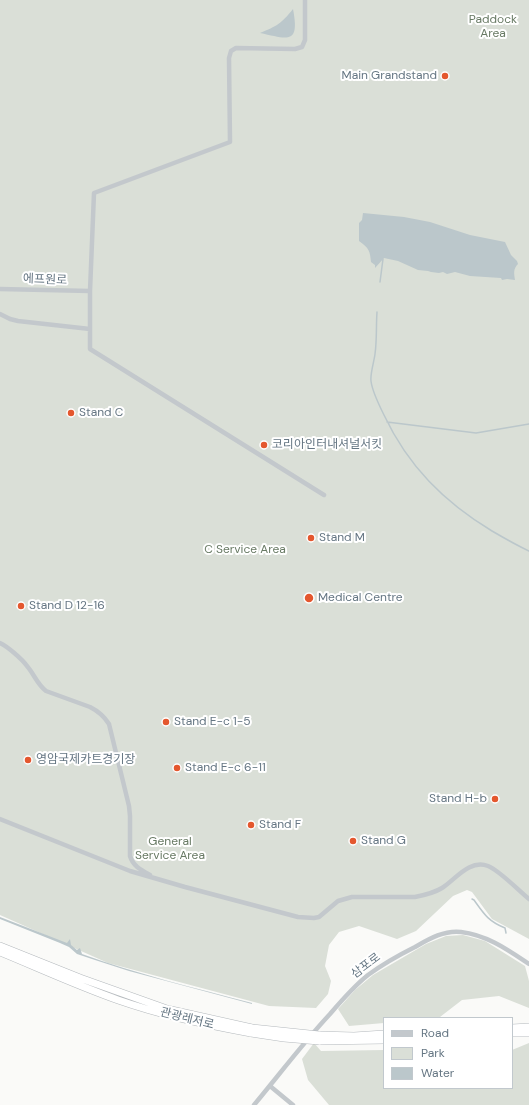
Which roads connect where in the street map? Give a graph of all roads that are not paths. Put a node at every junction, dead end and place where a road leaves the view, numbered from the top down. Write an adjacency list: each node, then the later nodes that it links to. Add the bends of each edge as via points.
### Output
1 (305, 0): 3 (street, via 305,40 302,47 236,48 231,51 230,142 94,193)
2 (0, 289): 3 (street, 에프원로)
3 (90, 291): 5 (street)
4 (0, 314): 5 (street, via 18,321)
5 (90, 329): 6 (street, via 90,349)
6 (324, 494)
7 (0, 644): 9 (street, via 5,645 27,665 40,687 46,692 90,707 105,718 129,806)
8 (0, 819): 10 (street)
9 (130, 856): 10 (street, via 130,864); 11 (street, via 132,862 141,870)
10 (123, 868): 11 (street)
11 (159, 880): 12 (street, via 298,917 314,918 319,917 338,901 352,897 425,895 443,887 468,868 482,865 496,871)
12 (529, 900)
13 (0, 946): 16 (highway, 관광레저로)
14 (0, 952): 16 (highway, 관광레저로)
15 (529, 964): 24 (street, 삼포로, via 501,946 475,934 445,933 421,943 381,966 353,988)
16 (54, 971): 22 (highway, 관광레저로, bridge, via 118,1000 177,1018 284,1038)
17 (529, 1027): 18 (highway)
18 (513, 1028)
19 (529, 1033): 21 (highway)
20 (383, 1034): 22 (highway, 관광레저로)
21 (513, 1034)
22 (319, 1038): 23 (highway, 관광레저로)
23 (383, 1040)
24 (270, 1086): 25 (street, 삼포로); 26 (street)
25 (254, 1105)
26 (293, 1105)

